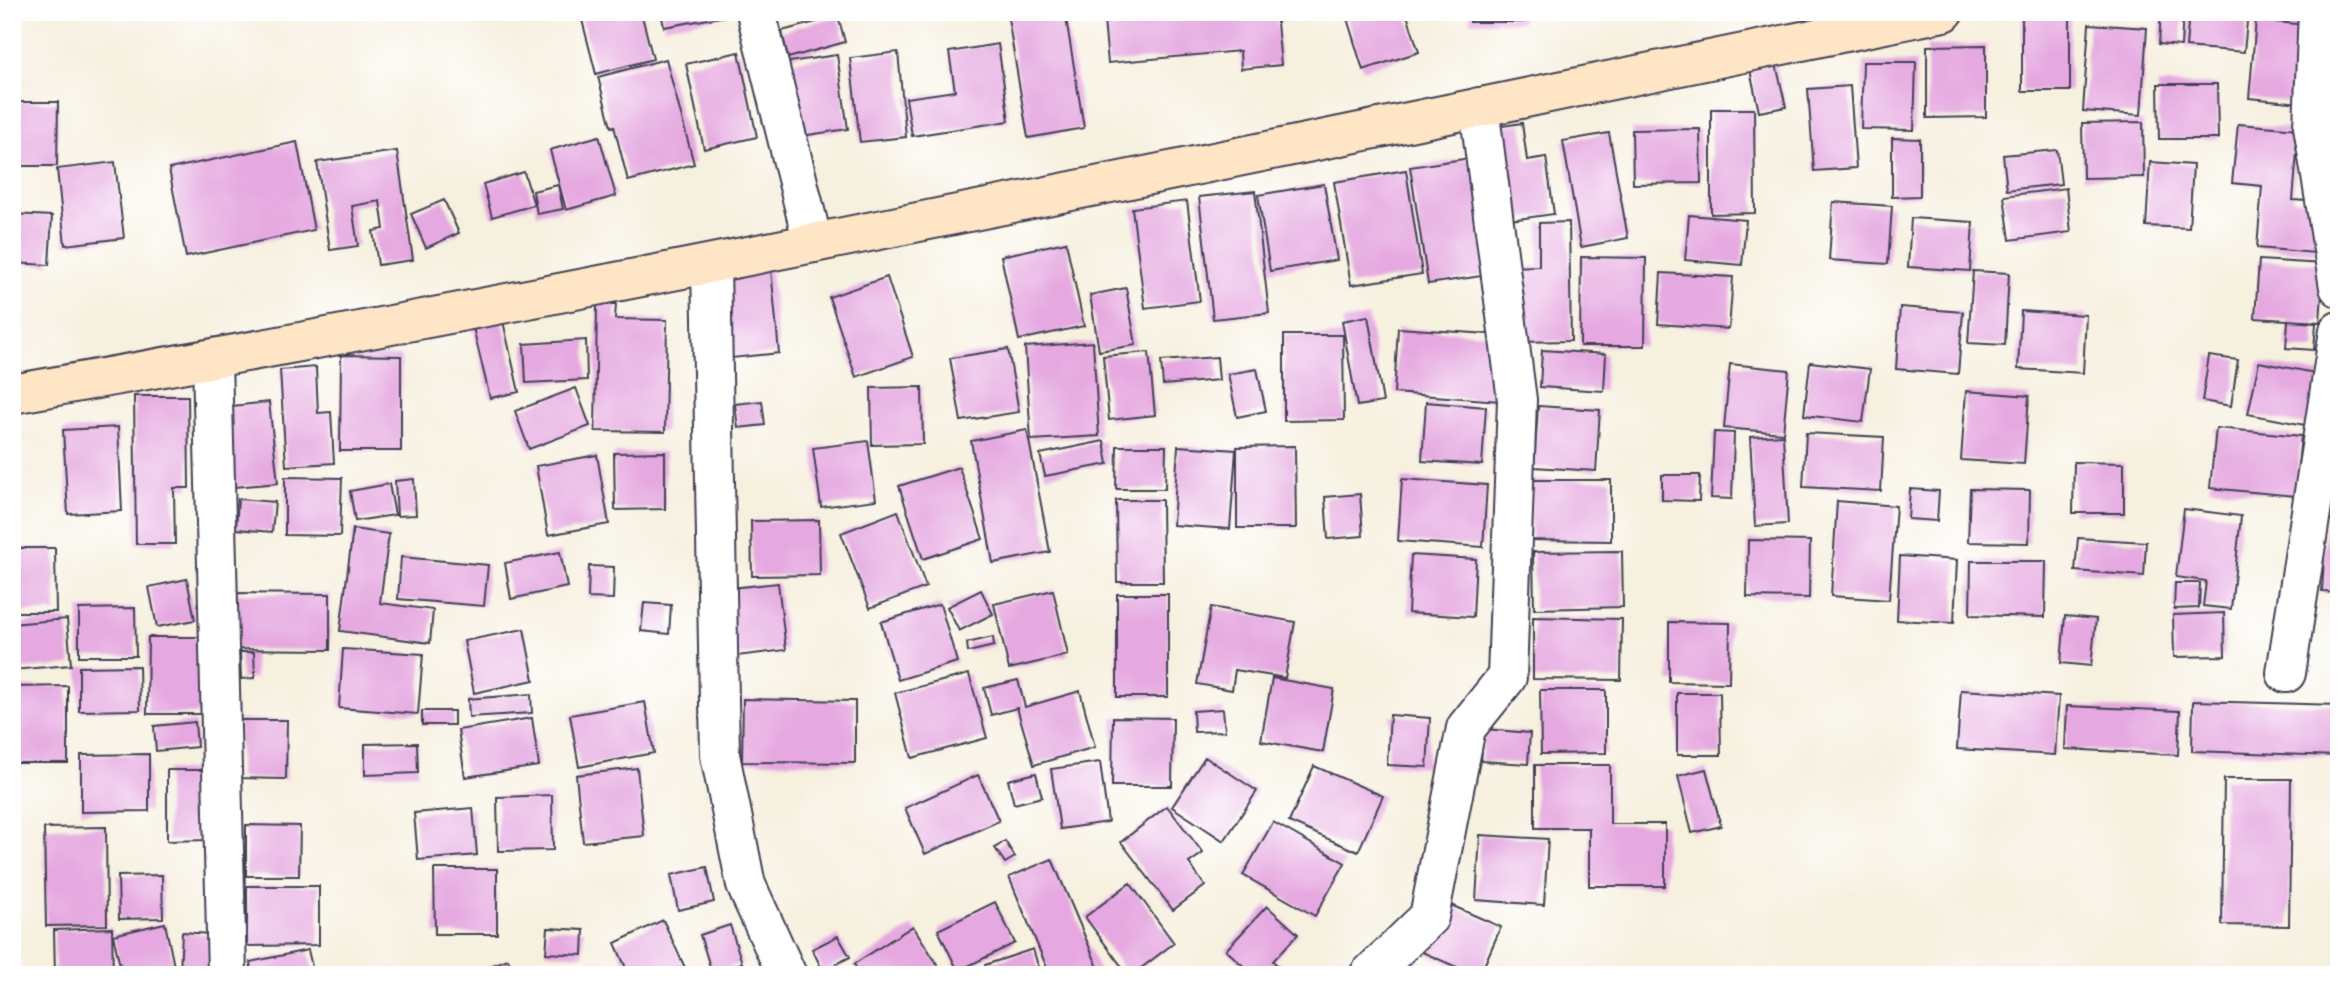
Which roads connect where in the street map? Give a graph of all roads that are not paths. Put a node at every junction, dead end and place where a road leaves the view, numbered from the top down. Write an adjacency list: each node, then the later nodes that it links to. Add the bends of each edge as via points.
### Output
1 (757, 12): 5 (street)
2 (1944, 12): 4 (street)
3 (2318, 12): 7 (street, via 2313,126)
4 (1479, 107): 5 (street); 14 (street, via 1517,400 1507,677 1466,728 1429,917)
5 (813, 243): 6 (street)
6 (711, 264): 9 (street); 13 (street, via 720,755 746,885)
7 (2339, 287)
8 (2339, 331): 11 (street)
9 (212, 359): 10 (street); 12 (street)
10 (12, 394)
11 (2286, 673)
12 (227, 975)
13 (787, 975)
14 (1369, 975)

